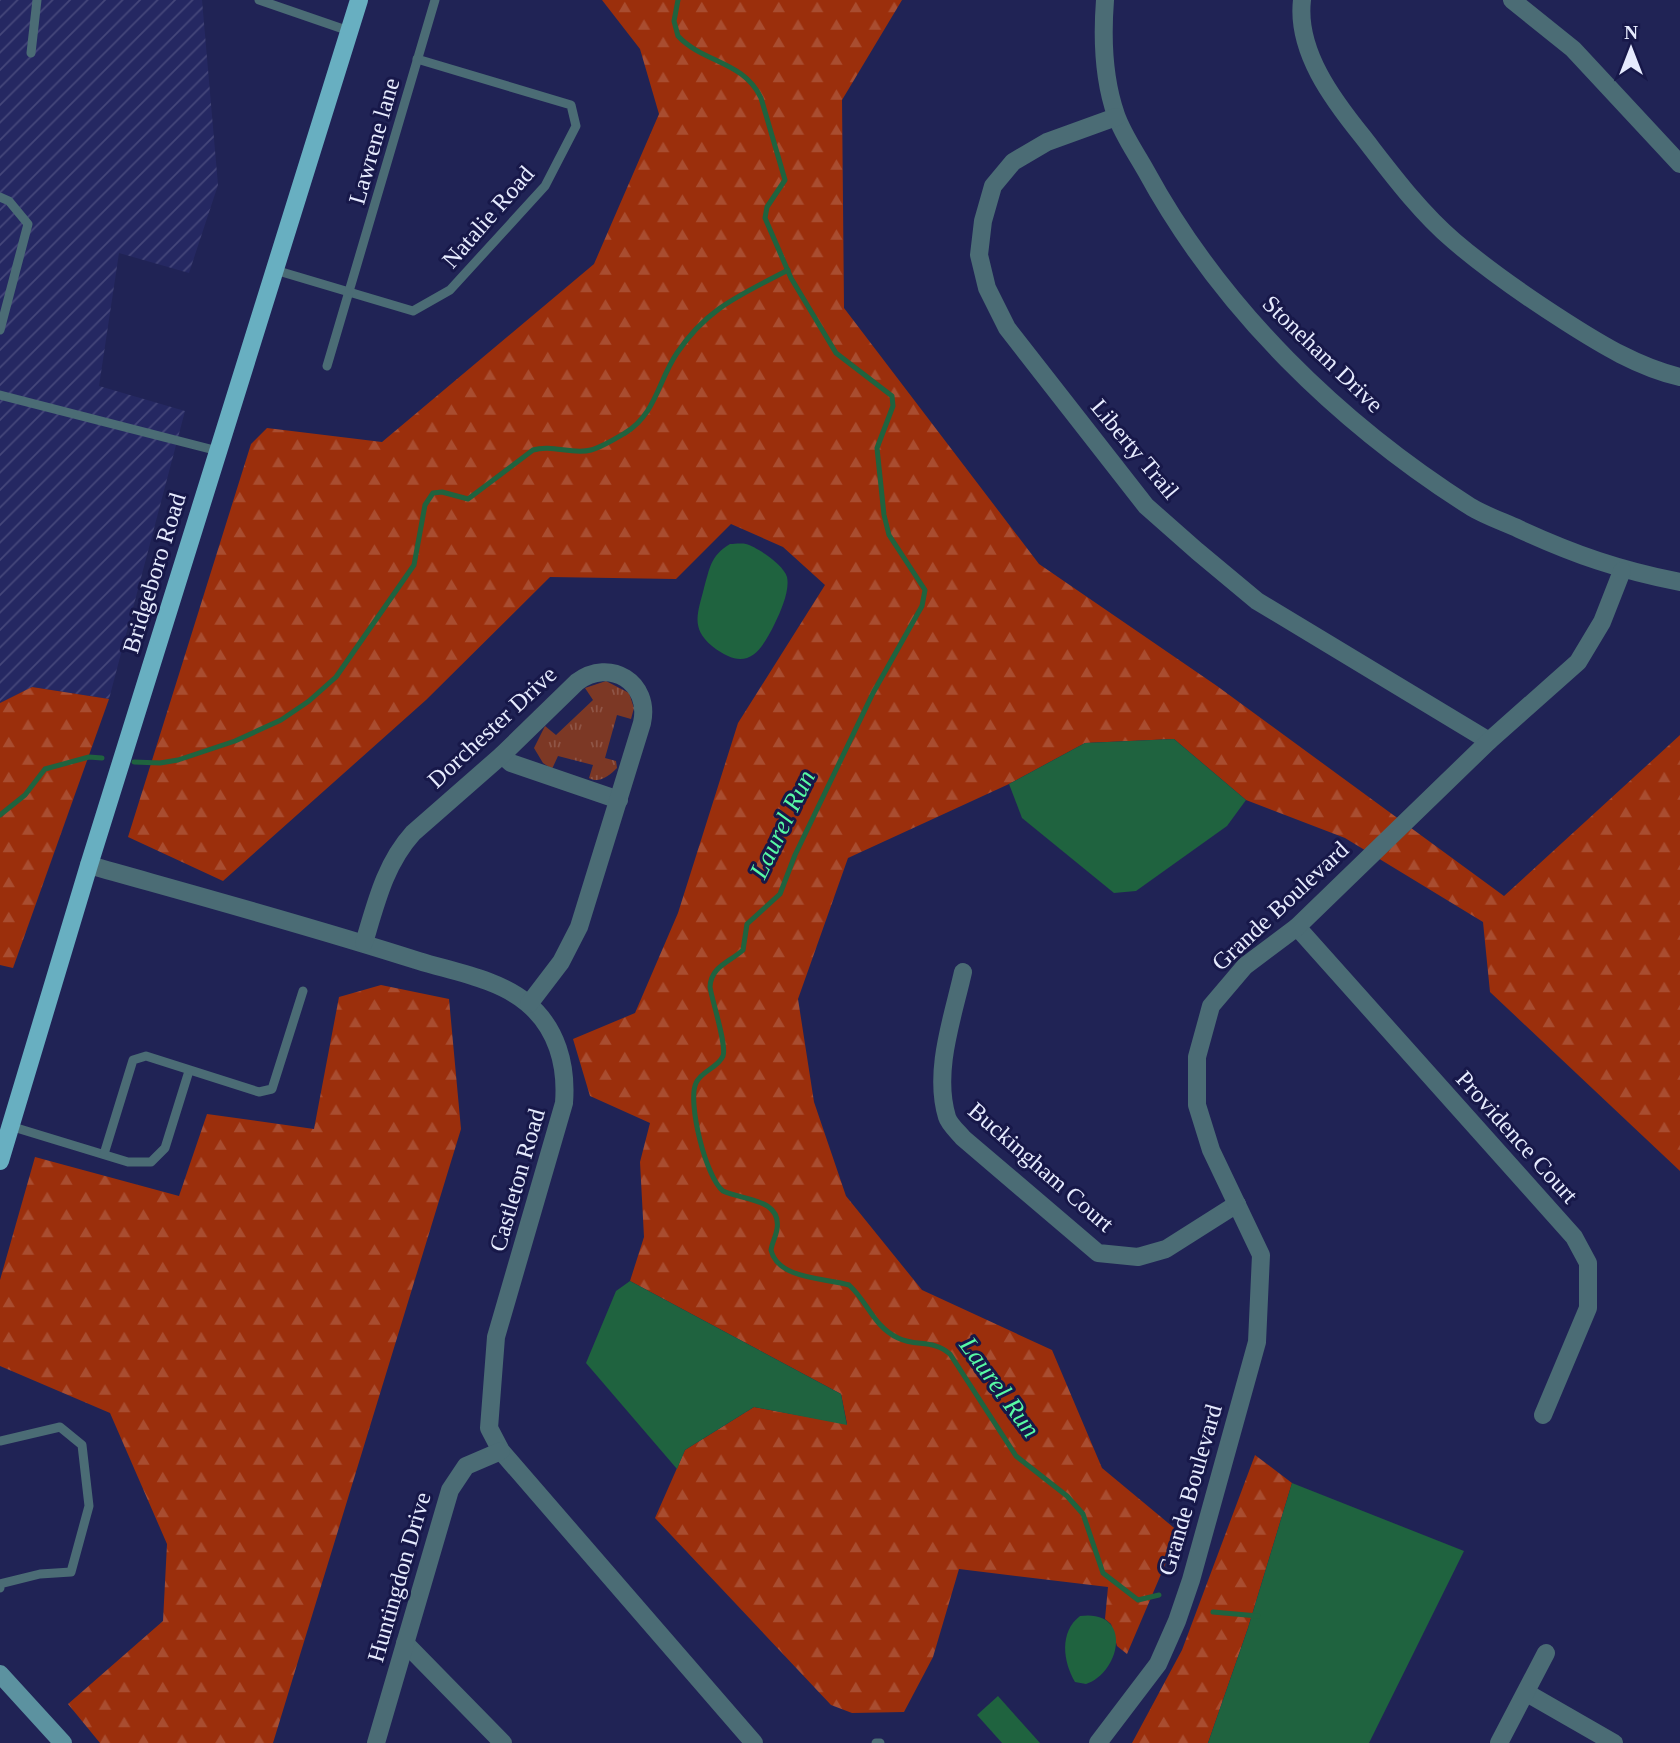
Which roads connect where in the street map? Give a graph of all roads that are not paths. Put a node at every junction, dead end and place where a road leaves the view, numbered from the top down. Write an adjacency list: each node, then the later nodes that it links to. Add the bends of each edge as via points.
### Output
1 (37, 0): 9 (lane)
2 (259, 0): 8 (lane)
3 (359, 0): 8 (main road, Bridgeboro Road)
4 (435, 0): 10 (lane, Lawrene lane)
5 (1105, 0): 11 (street, Stoneham Drive, via 1102,37)
6 (1302, 0): 18 (street, via 1309,50 1327,89 1404,190 1452,240 1515,289 1610,350)
7 (1512, 0): 12 (street, via 1573,49)
8 (349, 31): 14 (main road, Bridgeboro Road)
9 (31, 53)
10 (417, 59): 15 (lane, Lawrene lane); 15 (lane, Natalie Road, via 571,105 576,126 545,186 450,290 413,311)
11 (1116, 117): 21 (street, Stoneham Drive, via 1166,207 1245,314 1348,419 1473,508); 23 (street, Liberty Trail, via 1046,142 1013,162 993,186 979,255 987,288 1007,328 1146,506 1198,551 1257,601)
12 (1680, 164)
13 (0, 197): 16 (lane, via 28,224)
14 (275, 270): 15 (lane, Natalie Road); 20 (main road, Bridgeboro Road)
15 (350, 292): 17 (lane, Lawrene lane)
16 (0, 330)
17 (327, 366)
18 (1680, 377)
19 (0, 395): 20 (lane)
20 (218, 451): 26 (main road, Bridgeboro Road)
21 (1622, 571): 22 (street, Stoneham Drive); 23 (street, Grande Boulevard, via 1602,622 1578,662)
22 (1680, 582)
23 (1489, 741): 27 (street, Grande Boulevard)
24 (502, 755): 25 (street, via 511,763); 25 (street, Dorchester Drive, via 584,677 618,674 638,689 644,706); 28 (street, Dorchester Drive, via 401,845 383,881)
25 (619, 800): 31 (street, Dorchester Drive, via 572,943)
26 (89, 865): 28 (street, Castleton Road); 33 (main road, Bridgeboro Road)
27 (1297, 927): 36 (street, Grande Boulevard, via 1245,966 1211,1006 1198,1057 1198,1105 1211,1150); 37 (street, Providence Court, via 1574,1237 1588,1263 1588,1308)
28 (365, 943): 31 (street, Castleton Road, via 496,985)
29 (963, 972): 36 (street, Buckingham Court, via 947,1040 943,1079 947,1119 963,1138 1098,1253 1138,1257 1166,1249)
30 (303, 991): 32 (lane, via 277,1082 270,1091 259,1092)
31 (529, 1004): 39 (street, Castleton Road, via 552,1035 566,1082 560,1125 496,1338 489,1428)
32 (189, 1071): 34 (lane, via 165,1148 156,1159 136,1164); 34 (lane, via 146,1056 135,1058)
33 (10, 1126): 34 (lane); 35 (main road, Bridgeboro Road)
34 (104, 1154)
35 (0, 1161)
36 (1237, 1204): 49 (street, Grande Boulevard, via 1261,1255 1257,1342 1177,1621 1158,1664)
37 (1543, 1415)
38 (0, 1441): 40 (lane, via 60,1427 82,1445 89,1506 71,1572 40,1574 0,1584)
39 (501, 1451): 41 (street, Huntingdon Drive, via 466,1466 450,1490); 48 (street, Castleton Road)
40 (0, 1588)
41 (405, 1643): 46 (street, Huntingdon Drive); 47 (street)
42 (1546, 1653): 44 (street)
43 (0, 1674): 45 (main road)
44 (1527, 1693): 50 (street); 51 (street)
45 (63, 1743)
46 (376, 1743)
47 (503, 1743)
48 (754, 1743)
49 (1098, 1743)
50 (1499, 1743)
51 (1614, 1743)

